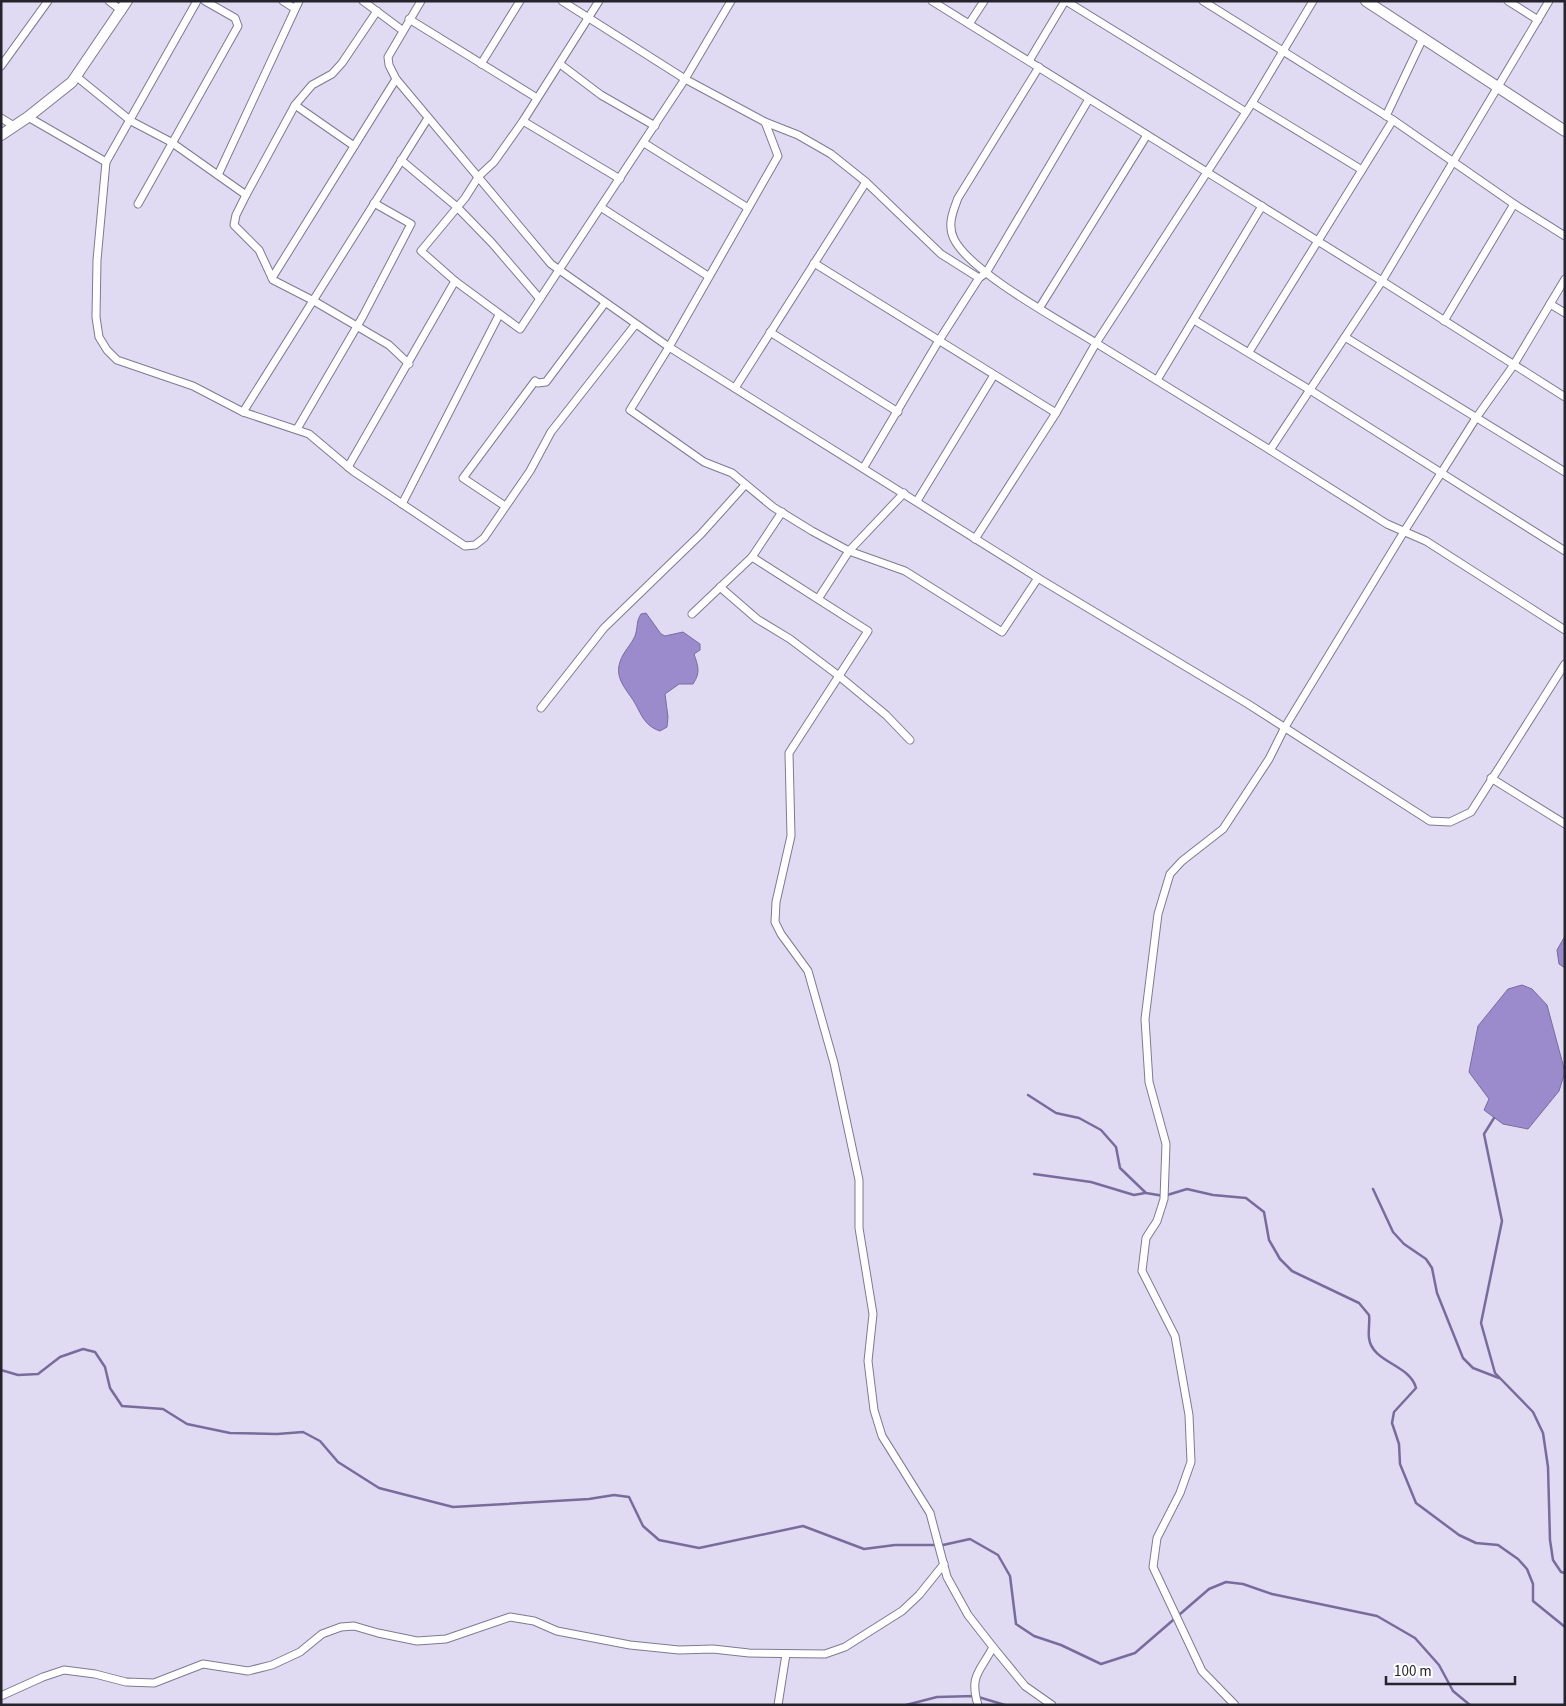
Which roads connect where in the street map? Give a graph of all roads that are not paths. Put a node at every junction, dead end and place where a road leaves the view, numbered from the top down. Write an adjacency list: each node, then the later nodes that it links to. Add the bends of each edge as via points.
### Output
1 (109, 1): 23 (street)
2 (127, 1): 23 (street)
3 (197, 1): 51 (street)
4 (205, 1): 59 (street, via 235,18 238,26)
5 (283, 1): 22 (street)
6 (299, 1): 22 (street)
7 (363, 1): 24 (street)
8 (421, 1): 26 (street)
9 (520, 1): 33 (street)
10 (562, 1): 25 (street)
11 (599, 1): 25 (street)
12 (732, 1): 39 (street)
13 (932, 1): 28 (street)
14 (984, 1): 28 (street)
15 (1066, 1): 32 (street); 45 (street)
16 (1203, 1): 31 (street)
17 (1313, 1): 31 (street)
18 (1366, 1): 30 (street)
19 (1508, 1): 27 (street)
20 (1549, 1): 27 (street)
21 (46, 2): 35 (street)
22 (294, 8): 67 (street)
23 (122, 11): 37 (street)
24 (376, 11): 29 (street); 44 (street, via 342,63 332,74 312,85)
25 (589, 18): 34 (street); 39 (street)
26 (410, 19): 29 (street); 33 (street)
27 (1538, 20): 40 (street)
28 (969, 24): 32 (street)
29 (402, 30): 38 (street, via 388,61)
30 (1423, 38): 40 (street); 46 (street)
31 (1284, 50): 43 (street); 46 (street)
32 (1030, 60): 36 (street)
33 (481, 64): 41 (street)
34 (560, 64): 41 (street); 55 (street, via 601,95)
35 (1, 66)
36 (1040, 67): 42 (street); 83 (street, via 950,216 953,237 965,255)
37 (76, 76): 47 (street); 51 (street)
38 (396, 79): 49 (street); 61 (street)
39 (685, 79): 53 (street); 55 (street)
40 (1497, 88): 56 (street); 64 (street)
41 (537, 98): 52 (street)
42 (1089, 99): 58 (street); 83 (street)
43 (1252, 103): 45 (street); 65 (street)
44 (295, 105): 61 (street); 71 (street)
45 (1246, 112): 66 (street)
46 (1386, 116): 50 (street)
47 (28, 117): 54 (street); 63 (street)
48 (1, 118): 54 (street)
49 (428, 118): 62 (street); 68 (street)
50 (1393, 120): 64 (street); 65 (street)
51 (131, 121): 59 (street); 63 (street)
52 (523, 121): 68 (street, via 494,162); 69 (street)
53 (765, 122): 70 (street, via 798,135 831,154); 78 (street, via 778,156)
54 (14, 126): 57 (street)
55 (654, 126): 60 (street)
56 (1564, 129)
57 (1, 135)
58 (1147, 135): 66 (street); 94 (street)
59 (172, 142): 67 (street); 73 (street)
60 (644, 143): 69 (street); 78 (street)
61 (354, 146): 85 (street)
62 (401, 160): 72 (street); 75 (street)
63 (106, 162): 114 (street, via 96,308 97,329 103,344 118,360 200,389)
64 (1452, 162): 74 (street); 89 (street)
65 (1362, 170): 80 (street)
66 (1207, 172): 76 (street); 104 (street)
67 (218, 175): 71 (street)
68 (479, 176): 75 (street); 82 (street)
69 (620, 180): 77 (street)
70 (866, 182): 81 (street); 86 (street, via 940,254)
71 (246, 195): 85 (street, via 236,216 235,228 259,250)
72 (374, 203): 91 (street); 100 (street, via 411,224)
73 (138, 204)
74 (1514, 204): 79 (street); 98 (street)
75 (457, 206): 88 (street, via 421,251); 90 (street)
76 (1262, 206): 80 (street); 97 (street)
77 (602, 208): 82 (street); 84 (street)
78 (748, 208): 84 (street)
79 (1565, 236)
80 (1318, 241): 89 (street); 106 (street)
81 (814, 263): 101 (street); 103 (street)
82 (560, 272): 90 (street); 92 (street)
83 (986, 273): 86 (street); 94 (street)
84 (708, 276): 105 (street)
85 (272, 278): 91 (street)
86 (979, 278): 103 (street)
87 (1565, 279): 93 (street)
88 (455, 281): 96 (street); 107 (street)
89 (1382, 281): 98 (street); 102 (street)
90 (540, 299): 96 (street, via 520,329)
91 (314, 301): 100 (street); 114 (street)
92 (605, 303): 99 (street); 128 (street, via 546,382 535,381 463,478)
93 (1550, 304): 95 (street); 108 (street)
94 (1040, 307): 104 (street)
95 (1565, 313)
96 (499, 315): 127 (street)
97 (1194, 320): 106 (street); 110 (street)
98 (1444, 321): 108 (street)
99 (635, 325): 105 (street); 128 (street, via 551,432 530,471)
100 (357, 326): 107 (street, via 388,345); 118 (street)
101 (770, 332): 111 (street); 115 (street)
102 (1345, 337): 112 (street); 117 (street)
103 (938, 342): 109 (street); 115 (street)
104 (1096, 343): 110 (street); 116 (street)
105 (669, 348): 111 (street); 124 (street, via 630,410 704,462 732,474)
106 (1249, 352): 112 (street)
107 (409, 364): 120 (street)
108 (1513, 366): 113 (street); 117 (street)
109 (994, 376): 116 (street); 126 (street)
110 (1157, 380): 119 (street)
111 (734, 388): 121 (street)
112 (1310, 390): 119 (street); 123 (street)
113 (1565, 397)
114 (243, 412): 118 (street)
115 (898, 412): 121 (street)
116 (1056, 413): 131 (street)
117 (1476, 418): 122 (street); 123 (street)
118 (297, 429): 120 (street, via 317,439)
119 (1270, 450): 130 (street, via 1387,524)
120 (348, 467): 127 (street)
121 (864, 467): 125 (street)
122 (1565, 472)
123 (1442, 473): 130 (street); 133 (street)
124 (745, 485): 129 (street); 142 (street, via 701,534 604,628)
125 (904, 493): 126 (street); 132 (street)
126 (917, 501): 131 (street)
127 (402, 504): 128 (street, via 465,546 475,545 484,538)
128 (505, 506)
129 (782, 512): 132 (street); 134 (street)
130 (1405, 530): 139 (street); 143 (street)
131 (975, 539): 135 (street)
132 (849, 551): 135 (street, via 905,571 1002,632); 137 (street)
133 (1565, 551)
134 (752, 557): 136 (street); 137 (street)
135 (1038, 578): 143 (street)
136 (720, 587): 138 (street); 141 (street, via 757,619)
137 (818, 599): 141 (street, via 868,631)
138 (692, 614)
139 (1565, 630)
140 (1565, 664): 145 (street)
141 (840, 676): 144 (street); 148 (street, via 789,753 791,836 776,902 775,922 808,971 834,1064 859,1180 859,1228 873,1314 868,1361 874,1410 882,1436 930,1513)
142 (541, 708)
143 (1285, 727): 145 (street, via 1430,820 1450,822 1471,812); 155 (street, via 1269,759 1224,829 1170,874 1158,914 1145,1019 1148,1082 1166,1144 1164,1200 1157,1221 1146,1238 1142,1271 1175,1336 1189,1415 1191,1462 1180,1494 1157,1538 1153,1568 1202,1671)
144 (910, 740)
145 (1491, 778): 147 (street)
146 (1565, 814): 147 (street)
147 (1562, 822)
148 (944, 1564): 149 (street, via 947,1577 968,1615); 150 (street, via 902,1612 844,1647 825,1654)
149 (993, 1647): 153 (street, via 975,1675 973,1688); 154 (street, via 1025,1686)
150 (786, 1654): 151 (street, via 630,1645 557,1631 534,1621 510,1617 446,1639 418,1641 354,1626 341,1627 322,1634 300,1652 272,1665 248,1671 203,1664 154,1683 126,1682 64,1670); 152 (street)
151 (1, 1696)
152 (778, 1705)
153 (978, 1705)
154 (1052, 1705)
155 (1235, 1705)

